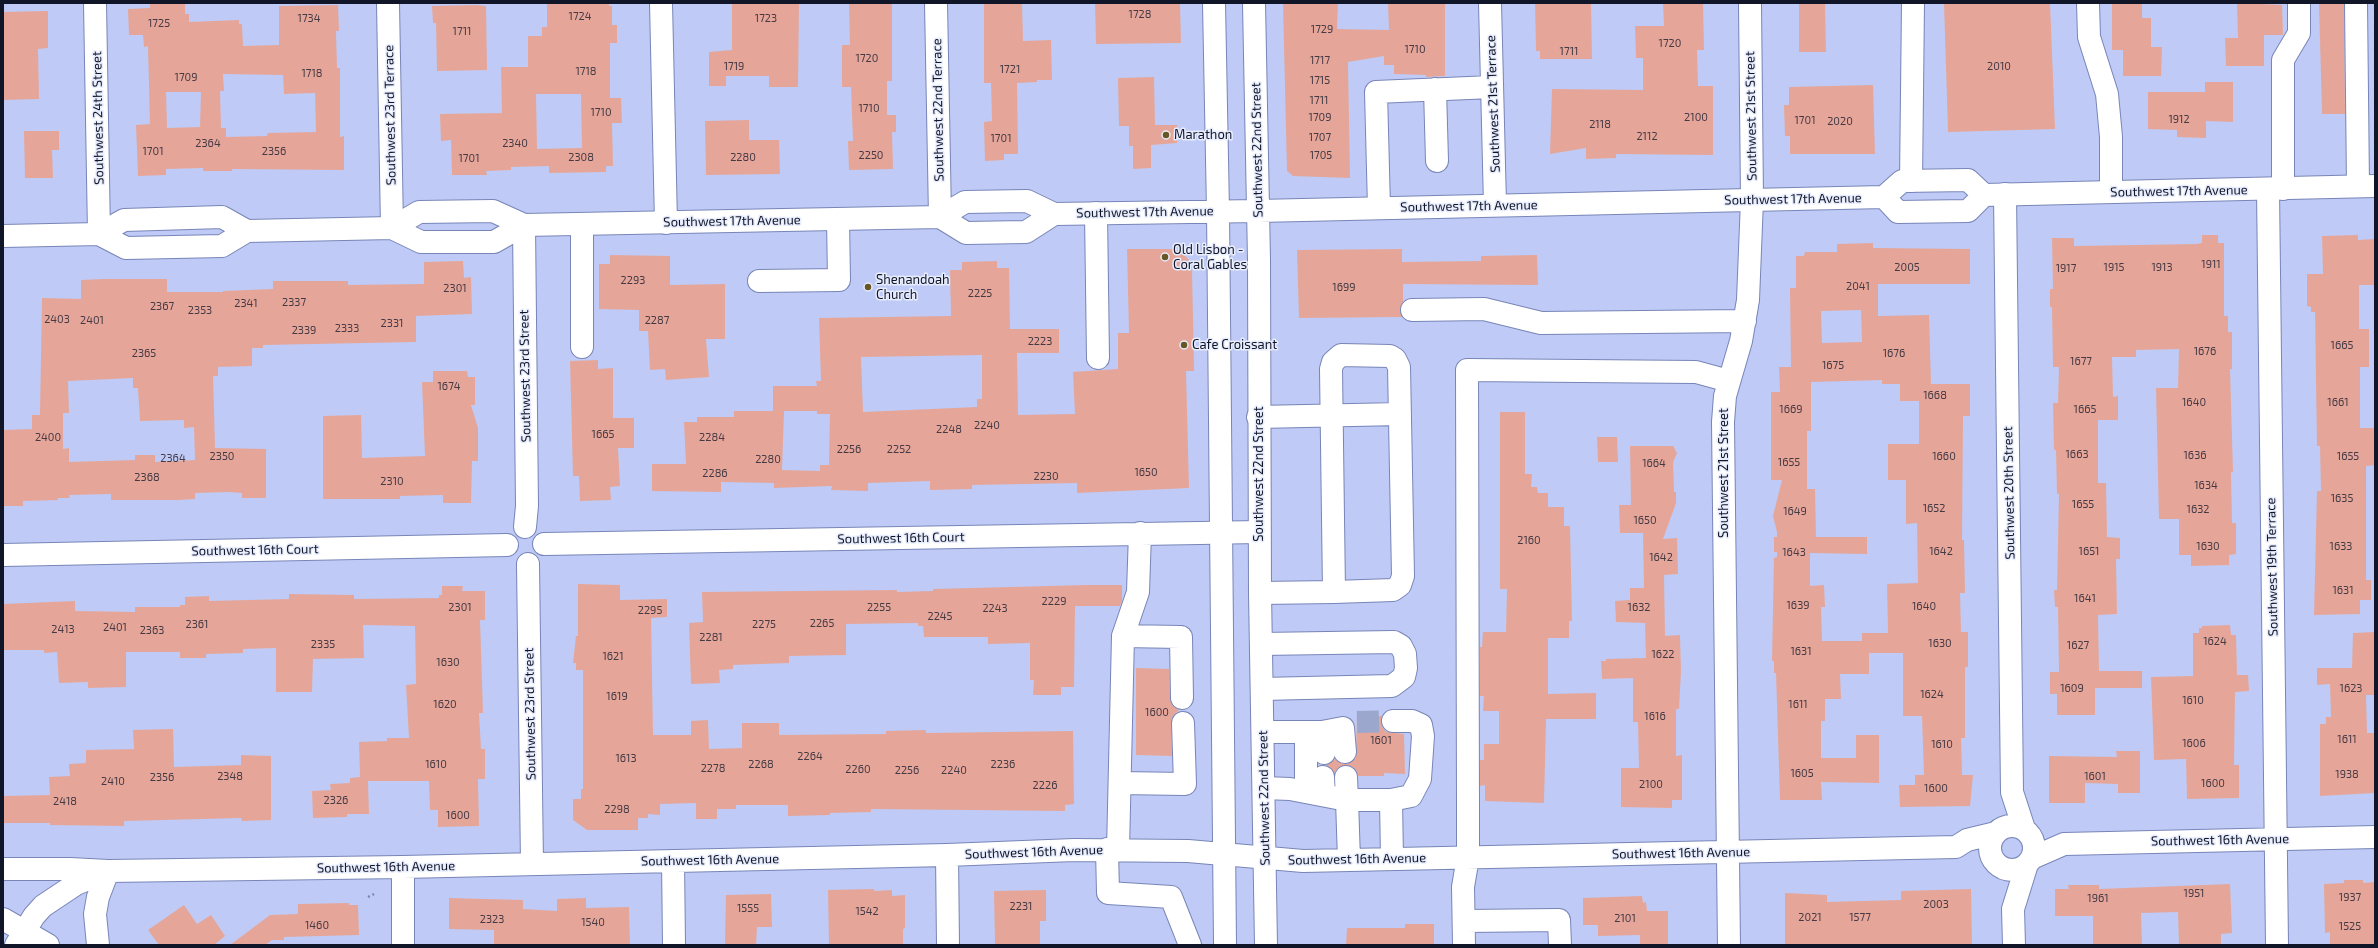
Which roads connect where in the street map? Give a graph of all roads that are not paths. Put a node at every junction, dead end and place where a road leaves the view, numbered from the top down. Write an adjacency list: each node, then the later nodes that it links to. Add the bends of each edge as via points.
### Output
1 (96, 3): 37 (street, Southwest 24th Street)
2 (388, 3): 35 (street, Southwest 23rd Terrace)
3 (661, 3): 32 (street)
4 (936, 3): 30 (street, Southwest 22nd Terrace)
5 (1214, 3): 26 (street)
6 (1254, 3): 27 (street, Southwest 22nd Street)
7 (1490, 3): 13 (street, Southwest 21st Terrace)
8 (1750, 3): 23 (street, Southwest 21st Street)
9 (1913, 3): 16 (street)
10 (2088, 3): 19 (street, via 2089,37 2107,94 2111,137)
11 (2299, 3): 18 (street, Southwest 19th Terrace, via 2299,33 2283,60)
12 (2356, 3): 17 (street)
13 (1492, 87): 14 (street); 24 (street, Southwest 21st Terrace)
14 (1435, 89): 15 (street); 25 (street, via 1376,92)
15 (1437, 161)
16 (1911, 181): 21 (street, via 1968,180); 22 (street, via 1902,181)
17 (2366, 186): 18 (street, Southwest 17th Avenue)
18 (2275, 189): 19 (street, Southwest 17th Avenue); 77 (street, Southwest 19th Terrace)
19 (2111, 192): 20 (street, Southwest 17th Avenue)
20 (2005, 194): 21 (street, Southwest 17th Avenue); 71 (street, Southwest 20th Street)
21 (1984, 195): 22 (street, via 1968,211 1898,212)
22 (1884, 197): 23 (street, Southwest 17th Avenue)
23 (1752, 200): 24 (street, Southwest 17th Avenue); 41 (street, Southwest 21st Street, via 1750,277)
24 (1495, 205): 25 (street, Southwest 17th Avenue)
25 (1379, 208): 27 (street, Southwest 17th Avenue)
26 (1218, 211): 27 (street, Southwest 17th Avenue); 28 (street, Southwest 17th Avenue); 49 (street)
27 (1258, 211): 47 (street, Southwest 22nd Street)
28 (1096, 213): 29 (street, Southwest 17th Avenue); 43 (street)
29 (1054, 214): 30 (street, Southwest 17th Avenue, via 1028,201 966,202); 30 (street, via 1026,232 966,233)
30 (940, 217): 31 (street, Southwest 17th Avenue)
31 (838, 219): 32 (street, Southwest 17th Avenue); 39 (street, via 839,280)
32 (666, 223): 33 (street, Southwest 17th Avenue)
33 (582, 224): 34 (street, Southwest 17th Avenue); 42 (street)
34 (524, 225): 35 (street, Southwest 17th Avenue, via 493,211 419,212); 35 (street, Southwest 17th Avenue, via 494,242 421,242); 48 (street, Southwest 23rd Street, via 527,506)
35 (392, 228): 36 (street, Southwest 17th Avenue)
36 (247, 231): 37 (street, Southwest 17th Avenue, via 222,217 124,220); 37 (street, Southwest 17th Avenue, via 222,246 134,248 126,248)
37 (99, 234): 38 (street, Southwest 17th Avenue)
38 (3, 236)
39 (759, 281)
40 (1412, 310): 41 (street, via 1484,309 1541,323)
41 (1745, 321): 44 (street, Southwest 21st Street)
42 (582, 347)
43 (1098, 358)
44 (1729, 381): 81 (street, Southwest 21st Street, via 1723,422); 84 (street, via 1696,372 1467,370)
45 (1400, 414): 46 (street); 46 (street, via 1399,367 1396,359 1390,356 1340,355 1333,362 1331,369); 56 (street, via 1401,580 1393,590)
46 (1331, 415): 47 (street); 56 (street)
47 (1258, 417): 50 (street, Southwest 22nd Street)
48 (524, 527): 52 (street, via 515,531); 53 (street, via 540,534)
49 (1221, 532): 50 (street, Southwest 16th Court); 51 (street, Southwest 16th Court); 82 (street)
50 (1259, 532): 57 (street, Southwest 22nd Street)
51 (1140, 533): 53 (street, Southwest 16th Court); 58 (street, via 1138,592)
52 (507, 544): 54 (street, Southwest 16th Court); 55 (street, via 513,559)
53 (544, 544): 55 (street, via 541,555)
54 (3, 555)
55 (528, 564): 90 (street, Southwest 23rd Street)
56 (1334, 592): 57 (street)
57 (1260, 593): 59 (street, Southwest 22nd Street)
58 (1123, 636): 61 (street, via 1181,637); 68 (street)
59 (1261, 644): 60 (street, Southwest 22nd Street); 60 (street, via 1394,642 1401,646 1405,654 1406,668 1404,677 1392,686)
60 (1262, 689): 65 (street, Southwest 22nd Street)
61 (1182, 698)
62 (1393, 721): 73 (street, via 1412,721 1421,725 1423,736 1420,779 1415,792 1411,796)
63 (1183, 723): 68 (street, via 1185,784)
64 (1350, 725): 66 (street)
65 (1263, 732): 66 (street); 69 (street, Southwest 22nd Street)
66 (1324, 742): 70 (street)
67 (1346, 776): 72 (street)
68 (1120, 783): 80 (street)
69 (1264, 788): 70 (street); 85 (street, Southwest 22nd Street)
70 (1318, 788): 72 (street)
71 (2012, 792): 74 (street, Southwest 20th Street); 75 (street, Southwest 20th Street)
72 (1348, 800): 73 (street); 87 (street)
73 (1391, 800): 86 (street)
74 (1997, 831): 75 (street, via 2007,826); 79 (street, Southwest 16th Avenue, via 1967,840); 91 (street, via 1989,847)
75 (2026, 831): 78 (street, Southwest 16th Avenue); 89 (street, via 2033,841)
76 (2375, 837): 77 (street, Southwest 16th Avenue)
77 (2275, 839): 78 (street, Southwest 16th Avenue); 111 (street, Southwest 19th Terrace)
78 (2064, 844): 89 (street, Southwest 16th Avenue)
79 (1959, 846): 81 (street, Southwest 16th Avenue); 91 (street, via 1966,852)
80 (1112, 850): 82 (street, Southwest 16th Avenue); 83 (street, Southwest 16th Avenue); 104 (street, via 1108,893 1171,897)
81 (1728, 852): 84 (street, Southwest 16th Avenue); 109 (street, Southwest 21st Street)
82 (1224, 854): 85 (street, Southwest 16th Avenue); 105 (street)
83 (947, 855): 88 (street, Southwest 16th Avenue); 103 (street)
84 (1468, 857): 86 (street, Southwest 16th Avenue); 97 (street, via 1463,887)
85 (1266, 858): 87 (street, Southwest 16th Avenue, via 1303,861); 106 (street, Southwest 22nd Street)
86 (1392, 859): 87 (street, Southwest 16th Avenue)
87 (1349, 860)
88 (673, 861): 90 (street, Southwest 16th Avenue); 102 (street)
89 (2029, 861): 91 (street, via 2014,870); 95 (street)
90 (532, 864): 92 (street, Southwest 16th Avenue)
91 (1997, 865): 95 (street)
92 (403, 867): 94 (street, Southwest 16th Avenue); 101 (street)
93 (3, 869): 94 (street, Southwest 16th Avenue, via 70,868)
94 (108, 871): 98 (street, Southwest 16th Avenue, via 76,884 53,898 34,916); 100 (street, via 98,897 95,914)
95 (2013, 909): 110 (street)
96 (3, 920): 98 (street)
97 (1465, 921): 107 (street); 108 (street, via 1559,920)
98 (20, 938): 99 (street)
99 (48, 945)
100 (98, 945)
101 (403, 945)
102 (674, 945)
103 (948, 945)
104 (1190, 945)
105 (1226, 945)
106 (1266, 945)
107 (1464, 945)
108 (1560, 945)
109 (1729, 945)
110 (2014, 945)
111 (2277, 945)

